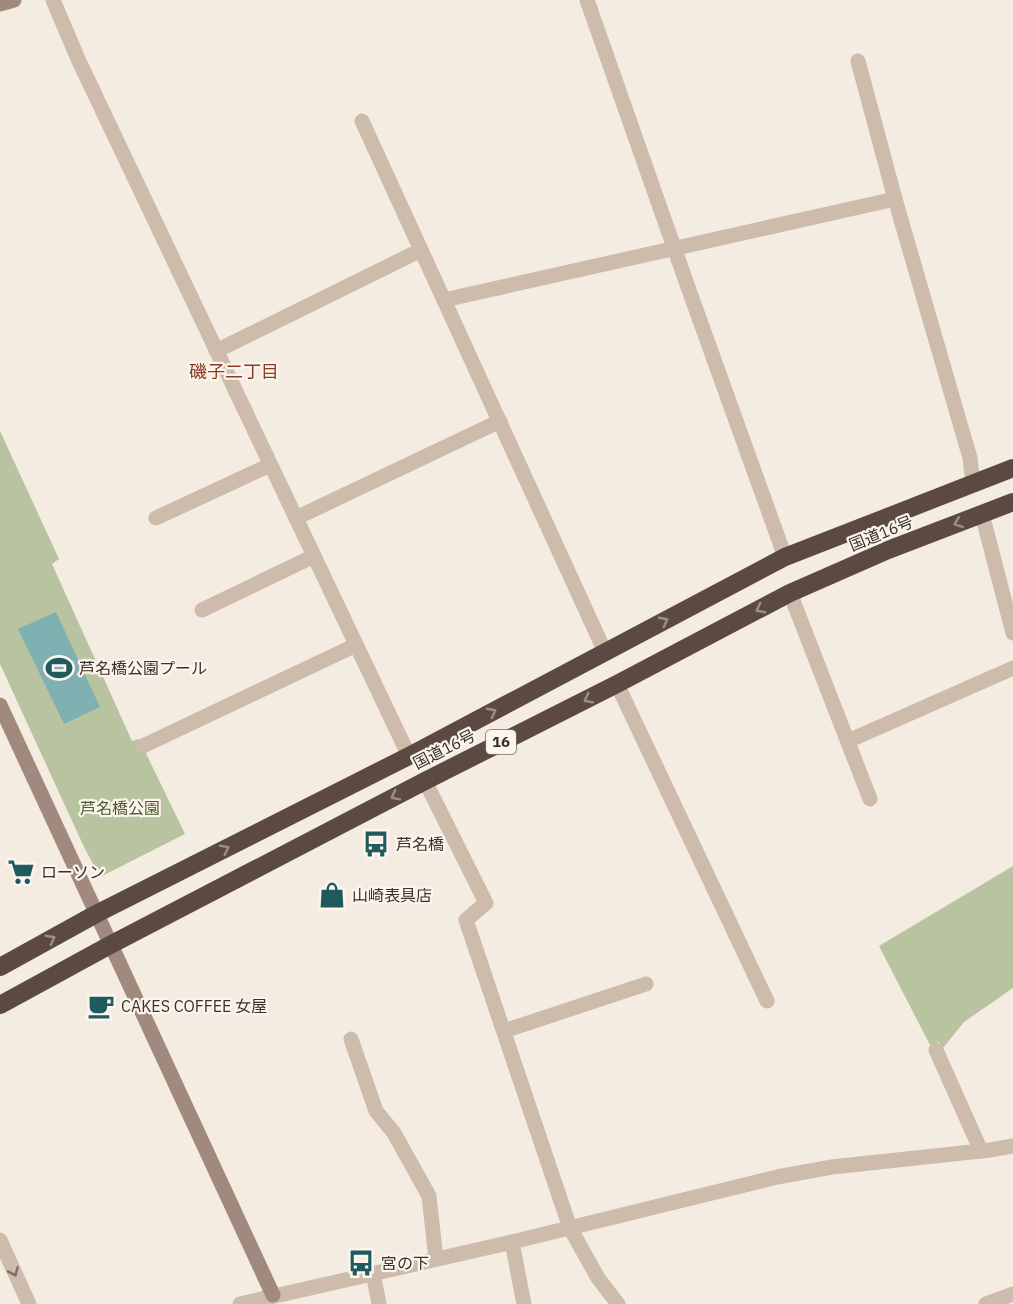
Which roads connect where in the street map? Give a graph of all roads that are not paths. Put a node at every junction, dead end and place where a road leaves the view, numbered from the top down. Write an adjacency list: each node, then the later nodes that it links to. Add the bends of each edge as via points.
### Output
1 (14, 0): 4 (street)
2 (52, 0): 11 (street)
3 (587, 0): 9 (street)
4 (0, 3)
5 (858, 61): 7 (street)
6 (362, 121): 8 (street)
7 (895, 199): 9 (street); 15 (street, via 970,458)
8 (421, 250): 10 (street); 11 (street)
9 (676, 250): 10 (street); 21 (street)
10 (444, 300): 12 (street)
11 (216, 351): 13 (street)
12 (500, 421): 19 (street); 26 (street)
13 (270, 465): 18 (street); 19 (street)
14 (1013, 468): 15 (highway, 国道16号 / 16)
15 (973, 483): 21 (highway, 国道16号 / 16)
16 (1013, 502): 17 (highway, 国道16号 / 16)
17 (982, 514): 22 (highway, 国道16号 / 16, one-way to 22); 24 (street)
18 (156, 518)
19 (296, 518): 20 (street)
20 (314, 556): 23 (street); 25 (street)
21 (785, 557): 26 (highway, 国道16号 / 16, one-way to 21)
22 (790, 593): 28 (highway, 国道16号 / 16, one-way to 28); 30 (street)
23 (202, 610)
24 (1013, 633)
25 (356, 645): 31 (street); 32 (street)
26 (605, 652): 32 (highway, 国道16号 / 16, one-way to 26)
27 (1013, 668): 30 (street)
28 (617, 684): 33 (highway, 国道16号 / 16, one-way to 33); 39 (street)
29 (0, 705): 35 (street)
30 (848, 741): 34 (street)
31 (143, 746)
32 (409, 756): 35 (highway, 国道16号 / 16, one-way to 32)
33 (425, 781): 36 (highway, 国道16号 / 16, one-way to 36); 41 (street, via 486,903 466,920)
34 (870, 799)
35 (96, 914): 36 (street); 37 (highway, 国道16号 / 16, one-way to 35)
36 (110, 945): 40 (highway, 国道16号 / 16); 52 (street)
37 (0, 967)
38 (646, 984): 41 (street)
39 (767, 1001)
40 (0, 1005)
41 (504, 1031): 46 (street)
42 (351, 1039): 49 (street, via 376,1111 394,1133 429,1196)
43 (936, 1050): 45 (street)
44 (1013, 1146): 45 (street)
45 (981, 1151): 46 (street, via 777,1177)
46 (570, 1228): 48 (street); 57 (street, via 598,1278)
47 (0, 1240): 53 (street, one-way to 53)
48 (512, 1242): 49 (street); 56 (street)
49 (436, 1259): 50 (street)
50 (373, 1273): 52 (street); 55 (street)
51 (1013, 1294): 58 (street)
52 (273, 1295): 54 (street)
53 (29, 1304)
54 (240, 1304)
55 (379, 1304)
56 (524, 1304)
57 (618, 1304)
58 (986, 1304)

